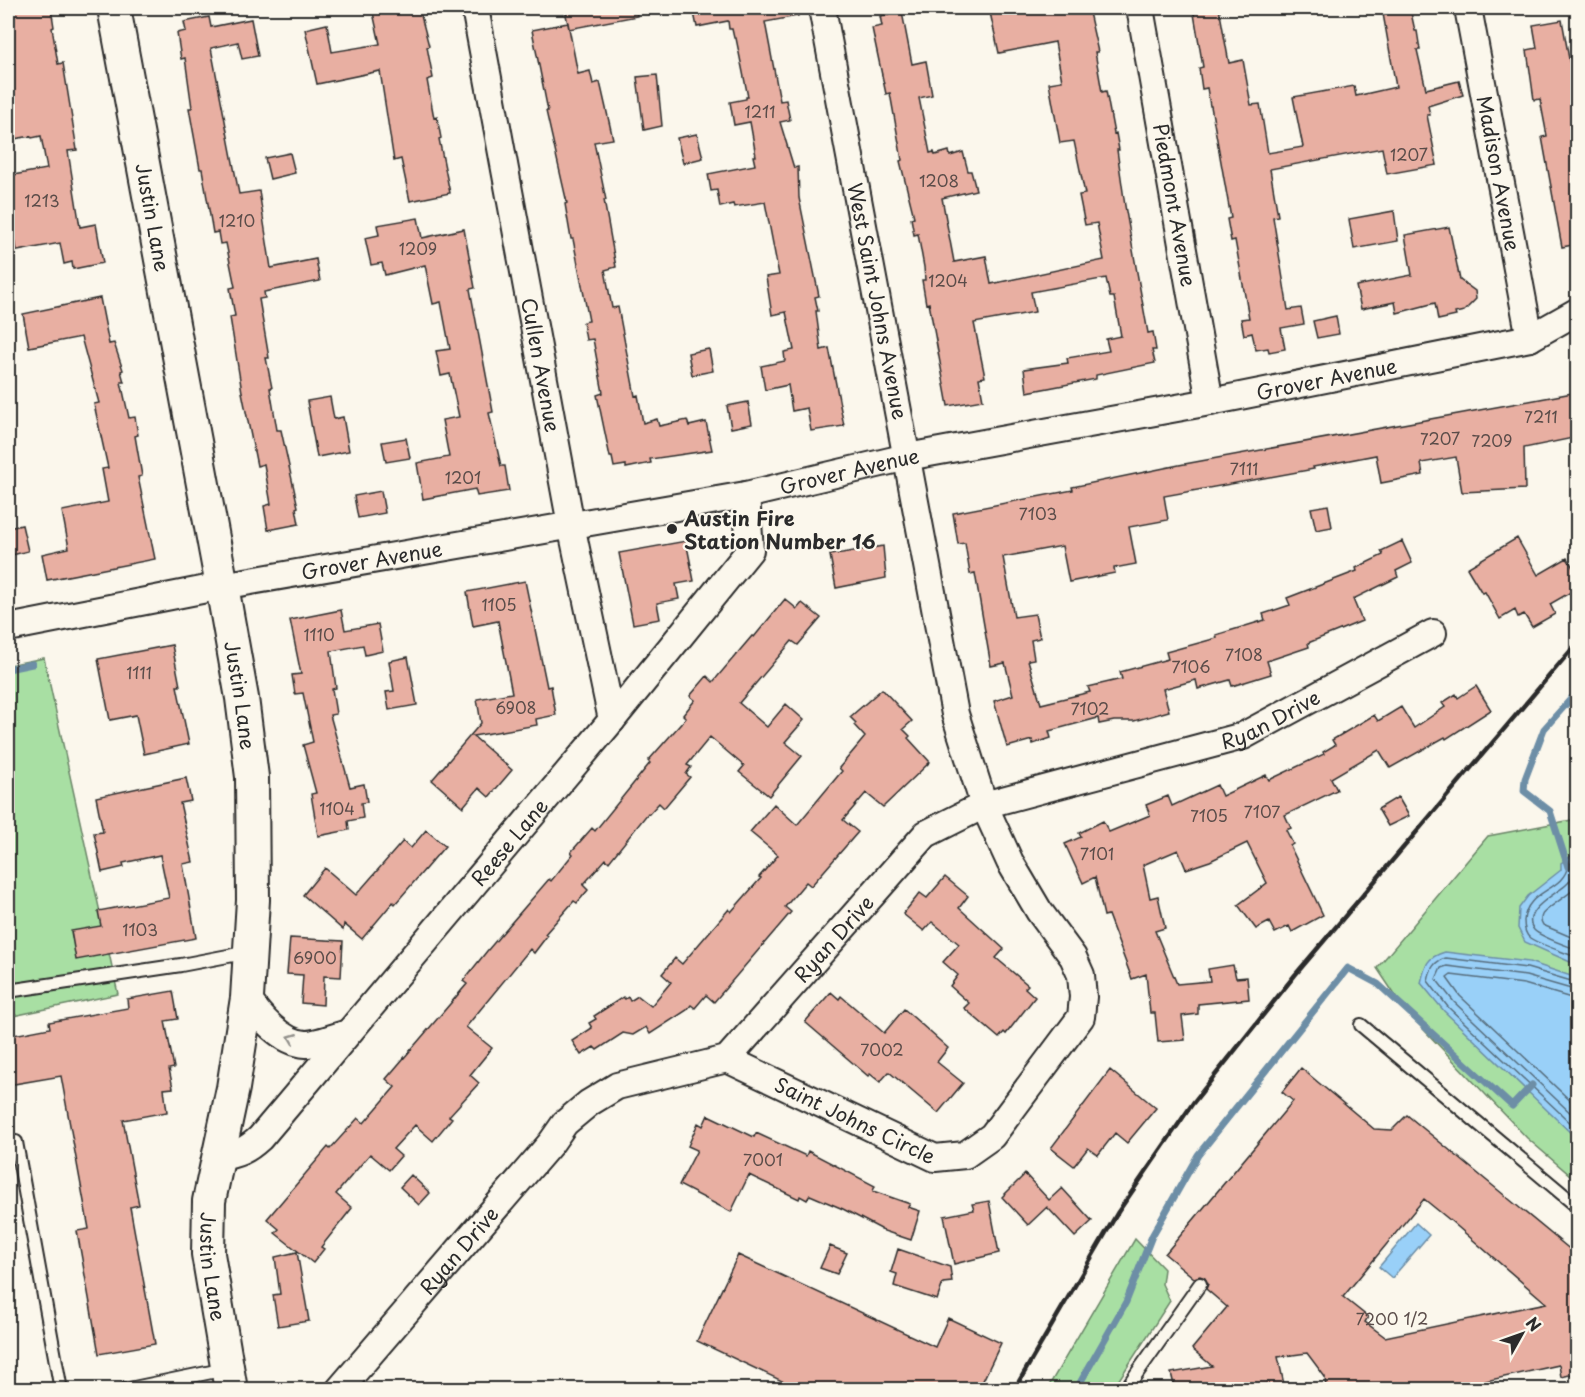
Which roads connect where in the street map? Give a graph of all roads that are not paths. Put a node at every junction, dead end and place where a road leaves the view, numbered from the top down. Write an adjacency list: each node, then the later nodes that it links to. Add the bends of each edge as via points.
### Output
1 (114, 8): 12 (street, Justin Lane)
2 (475, 8): 11 (street, Cullen Avenue)
3 (822, 8): 9 (street, West Saint Johns Avenue)
4 (1140, 8): 8 (street, Piedmont Avenue)
5 (1468, 8): 7 (street, Madison Avenue)
6 (1578, 311): 7 (street, Grover Avenue)
7 (1530, 338): 8 (street, Grover Avenue)
8 (1210, 402): 9 (street, Grover Avenue)
9 (907, 457): 10 (street, Grover Avenue); 16 (street, West Saint Johns Avenue, via 955,714)
10 (746, 495): 11 (street, Grover Avenue); 15 (street, Reese Lane, via 750,550)
11 (571, 525): 12 (street, Grover Avenue); 15 (street, Cullen Avenue)
12 (222, 586): 13 (street, Grover Avenue); 17 (street, Justin Lane, via 252,777)
13 (8, 628)
14 (1433, 633): 16 (street, Ryan Drive, via 1243,736)
15 (612, 720): 21 (street, Reese Lane)
16 (984, 805): 22 (street, Ryan Drive, via 926,834); 22 (street, Saint Johns Circle, via 1010,862 1073,957 1081,975 1083,997 1081,1017 992,1136 965,1155 935,1158)
17 (250, 951): 18 (lane); 19 (street, Justin Lane)
18 (8, 991)
19 (246, 998): 21 (street, one-way to 19, via 306,1044 265,1022); 24 (street, Justin Lane)
20 (1361, 1025): 25 (lane)
21 (348, 1033): 24 (street, Reese Lane, via 260,1138 247,1150)
22 (727, 1059): 30 (street, Ryan Drive, via 617,1086 589,1103 566,1123)
23 (8, 1143): 28 (lane, via 16,1142)
24 (218, 1157): 27 (street, Justin Lane, via 209,1201 208,1254)
25 (1578, 1208)
26 (1200, 1284): 31 (lane)
27 (229, 1379): 29 (lane)
28 (61, 1389)
29 (124, 1389)
30 (339, 1389)
31 (1125, 1389)

